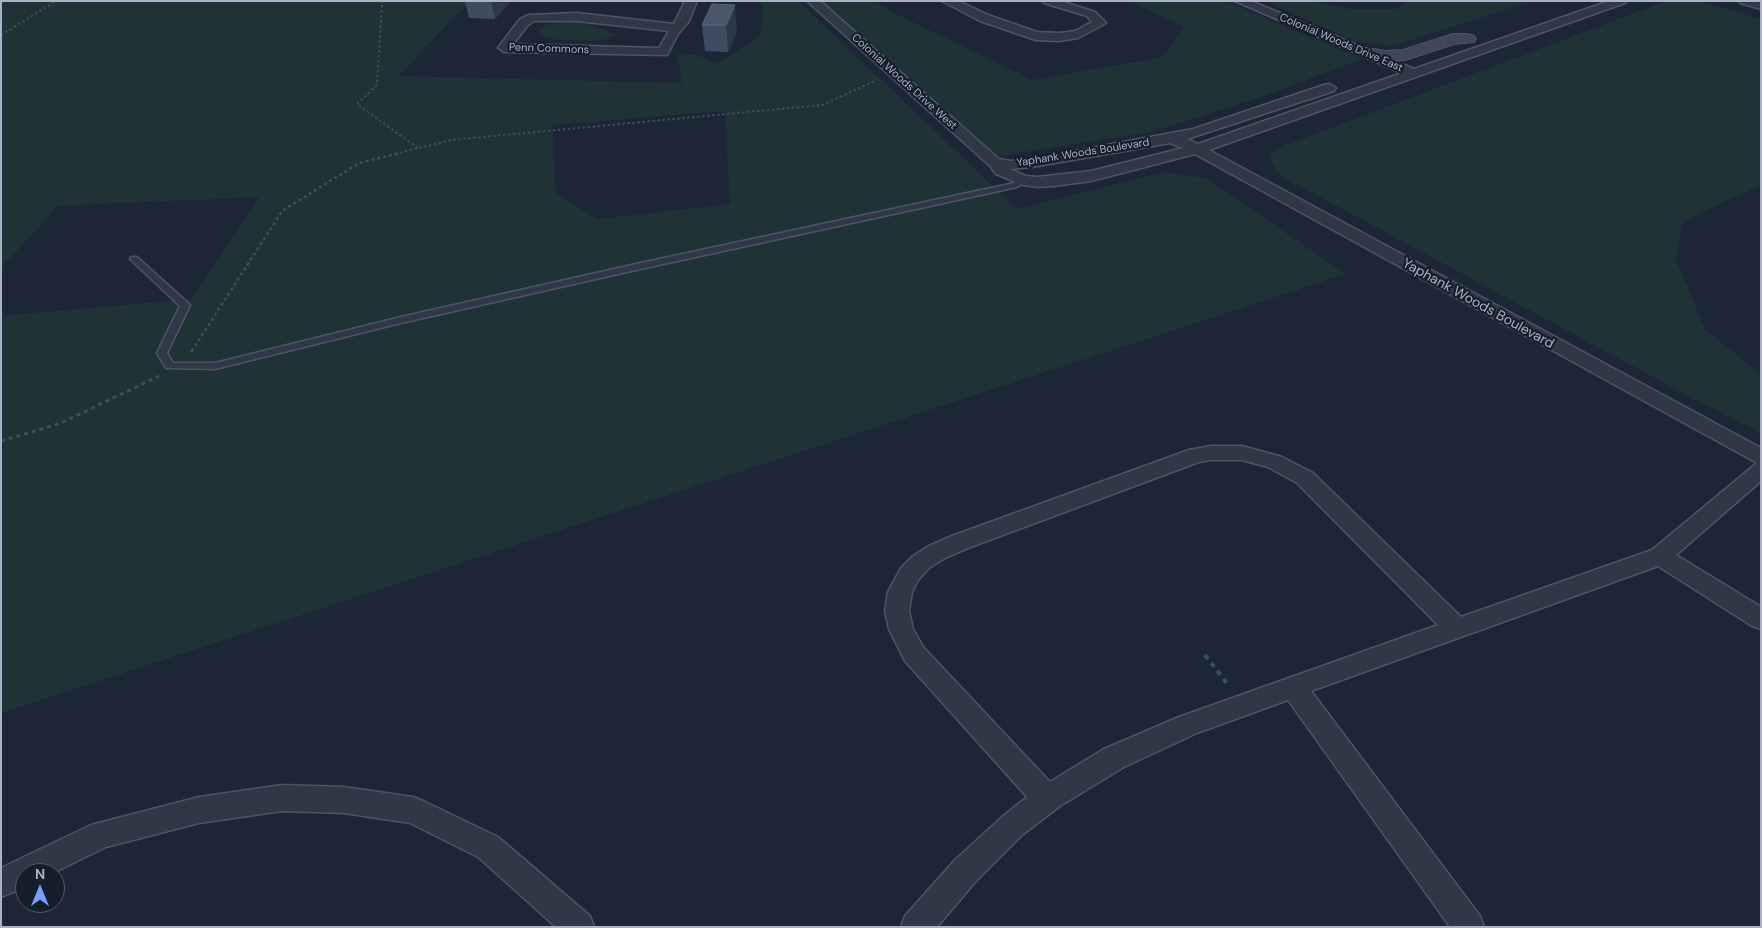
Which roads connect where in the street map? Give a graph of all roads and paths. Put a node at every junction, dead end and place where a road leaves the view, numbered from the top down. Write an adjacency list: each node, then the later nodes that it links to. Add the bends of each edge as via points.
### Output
1 (56, 1): 12 (path)
2 (384, 1): 22 (path, via 377,85 357,104)
3 (691, 1): 11 (street, Penn Commons)
4 (813, 1): 16 (street, Colonial Woods Drive West)
5 (948, 1): 6 (street, via 1036,36 1078,34 1100,22 1091,14)
6 (1048, 1)
7 (1241, 1): 14 (street, Colonial Woods Drive East)
8 (1621, 1): 18 (street, Yaphank Woods Boulevard)
9 (1744, 1): 10 (street)
10 (1761, 6)
11 (677, 28): 11 (street, Penn Commons, via 664,52 504,48 524,22 532,18 577,16)
12 (1, 36)
13 (1472, 38): 14 (street, via 1453,39 1405,56); 15 (street)
14 (1367, 53): 15 (street, Colonial Woods Drive East); 17 (street, via 1377,68)
15 (1394, 65): 17 (street); 18 (street, Colonial Woods Drive East)
16 (893, 72): 22 (path, via 822,105 451,140); 24 (street, Colonial Woods Drive West)
17 (1373, 72)
18 (1413, 73): 23 (street, Yaphank Woods Boulevard)
19 (1342, 83): 20 (street, Yaphank Woods Boulevard)
20 (1303, 97): 21 (street, Yaphank Woods Boulevard); 23 (street, via 1300,102 1210,134)
21 (1172, 138): 23 (street, Yaphank Woods Boulevard); 24 (street, Yaphank Woods Boulevard, via 1032,163)
22 (418, 148): 27 (path, via 359,163 282,211)
23 (1197, 149): 25 (street, Yaphank Woods Boulevard, via 1074,179 1054,182); 29 (street, Yaphank Woods Boulevard)
24 (995, 163): 25 (street, Yaphank Woods Boulevard, via 1001,171)
25 (1022, 180): 27 (lane, via 1018,185 636,267 215,366)
26 (134, 259): 27 (lane, via 185,305 162,353 170,366)
27 (181, 366): 28 (path, via 61,423)
28 (1, 441)
29 (1761, 457)
30 (1761, 468): 31 (street)
31 (1660, 556): 32 (street); 33 (street)
32 (1761, 619)
33 (1457, 628): 35 (street); 37 (street, via 1305,478 1275,462 1242,453 1196,455 960,542 921,562 909,574 900,592 897,611 901,629 914,654)
34 (1205, 655): 36 (path)
35 (1292, 688): 37 (street, via 1180,728 1114,758); 41 (street)
36 (1232, 691)
37 (1047, 799): 40 (street, via 1012,826)
38 (1, 883): 39 (street, via 100,835 199,810 282,798 344,800 413,810 488,847)
39 (579, 927)
40 (916, 927)
41 (1469, 927)

